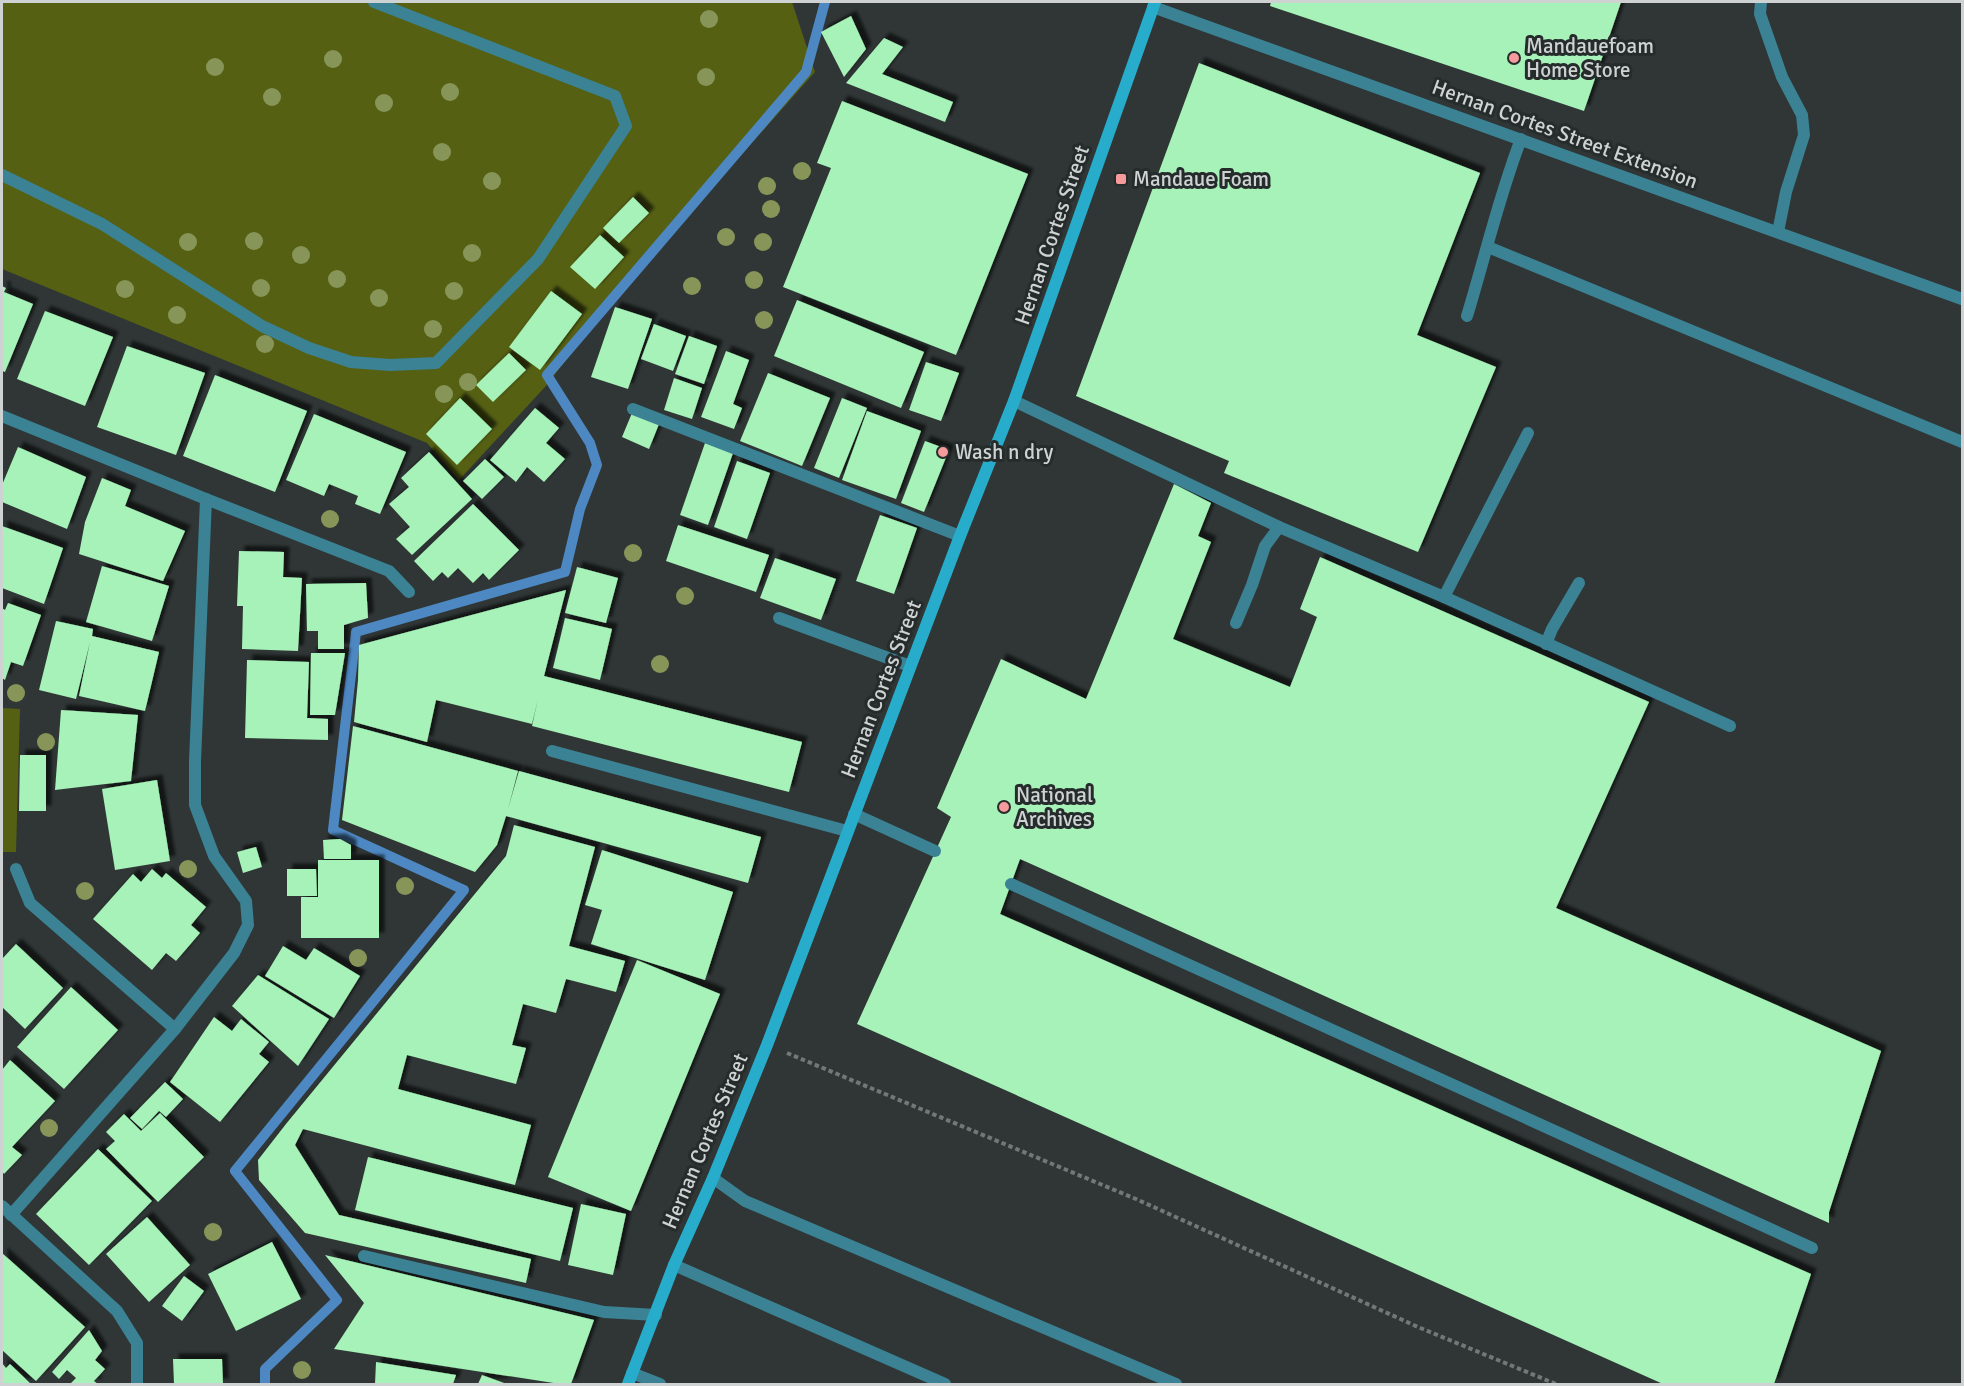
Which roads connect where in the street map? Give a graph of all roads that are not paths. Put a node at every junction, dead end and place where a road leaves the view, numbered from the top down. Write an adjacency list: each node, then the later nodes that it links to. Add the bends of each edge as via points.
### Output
1 (374, 2): 5 (street, via 615,96 626,126 538,259 436,363 351,362 309,348 262,326 102,224)
2 (1761, 2): 6 (street, via 1760,14 1782,77 1802,115 1804,135)
3 (1154, 4): 4 (street, Hernan Cortes Street Extension); 10 (main road, Hernan Cortes Street)
4 (1521, 139): 6 (street, Hernan Cortes Street Extension); 7 (street, via 1506,177)
5 (2, 175)
6 (1778, 232): 8 (street, Hernan Cortes Street Extension)
7 (1488, 246): 9 (street); 14 (street)
8 (1962, 299)
9 (1467, 316)
10 (1014, 401): 16 (street); 17 (main road, Hernan Cortes Street)
11 (633, 409): 17 (street)
12 (2, 416): 15 (street)
13 (1528, 433): 20 (street)
14 (1962, 442)
15 (206, 500): 19 (street, via 389,571); 32 (street, via 195,805 214,856 246,902 248,925 234,953)
16 (1279, 527): 20 (street); 22 (street, via 1265,546)
17 (960, 536): 24 (main road, Hernan Cortes Street)
18 (1579, 583): 23 (street)
19 (409, 592)
20 (1444, 597): 23 (street)
21 (779, 618): 24 (street)
22 (1236, 624)
23 (1546, 644): 25 (street)
24 (910, 666): 27 (main road, Hernan Cortes Street)
25 (1730, 726)
26 (552, 751): 28 (street)
27 (854, 814): 28 (main road, Hernan Cortes Street); 29 (street)
28 (847, 831): 33 (main road, Hernan Cortes Street)
29 (935, 851)
30 (16, 869): 32 (street, via 30,903)
31 (1011, 884): 36 (street)
32 (175, 1029): 35 (street)
33 (713, 1178): 38 (main road, Hernan Cortes Street); 44 (street, via 745,1201)
34 (2, 1206): 35 (street)
35 (11, 1215): 41 (street, via 117,1311 137,1343)
36 (1812, 1248)
37 (364, 1256): 39 (street, via 604,1312)
38 (674, 1265): 39 (main road, Hernan Cortes Street); 43 (street)
39 (656, 1315): 40 (main road, Hernan Cortes Street)
40 (630, 1379): 42 (street)
41 (137, 1384)
42 (660, 1384)
43 (945, 1384)
44 (1176, 1384)

